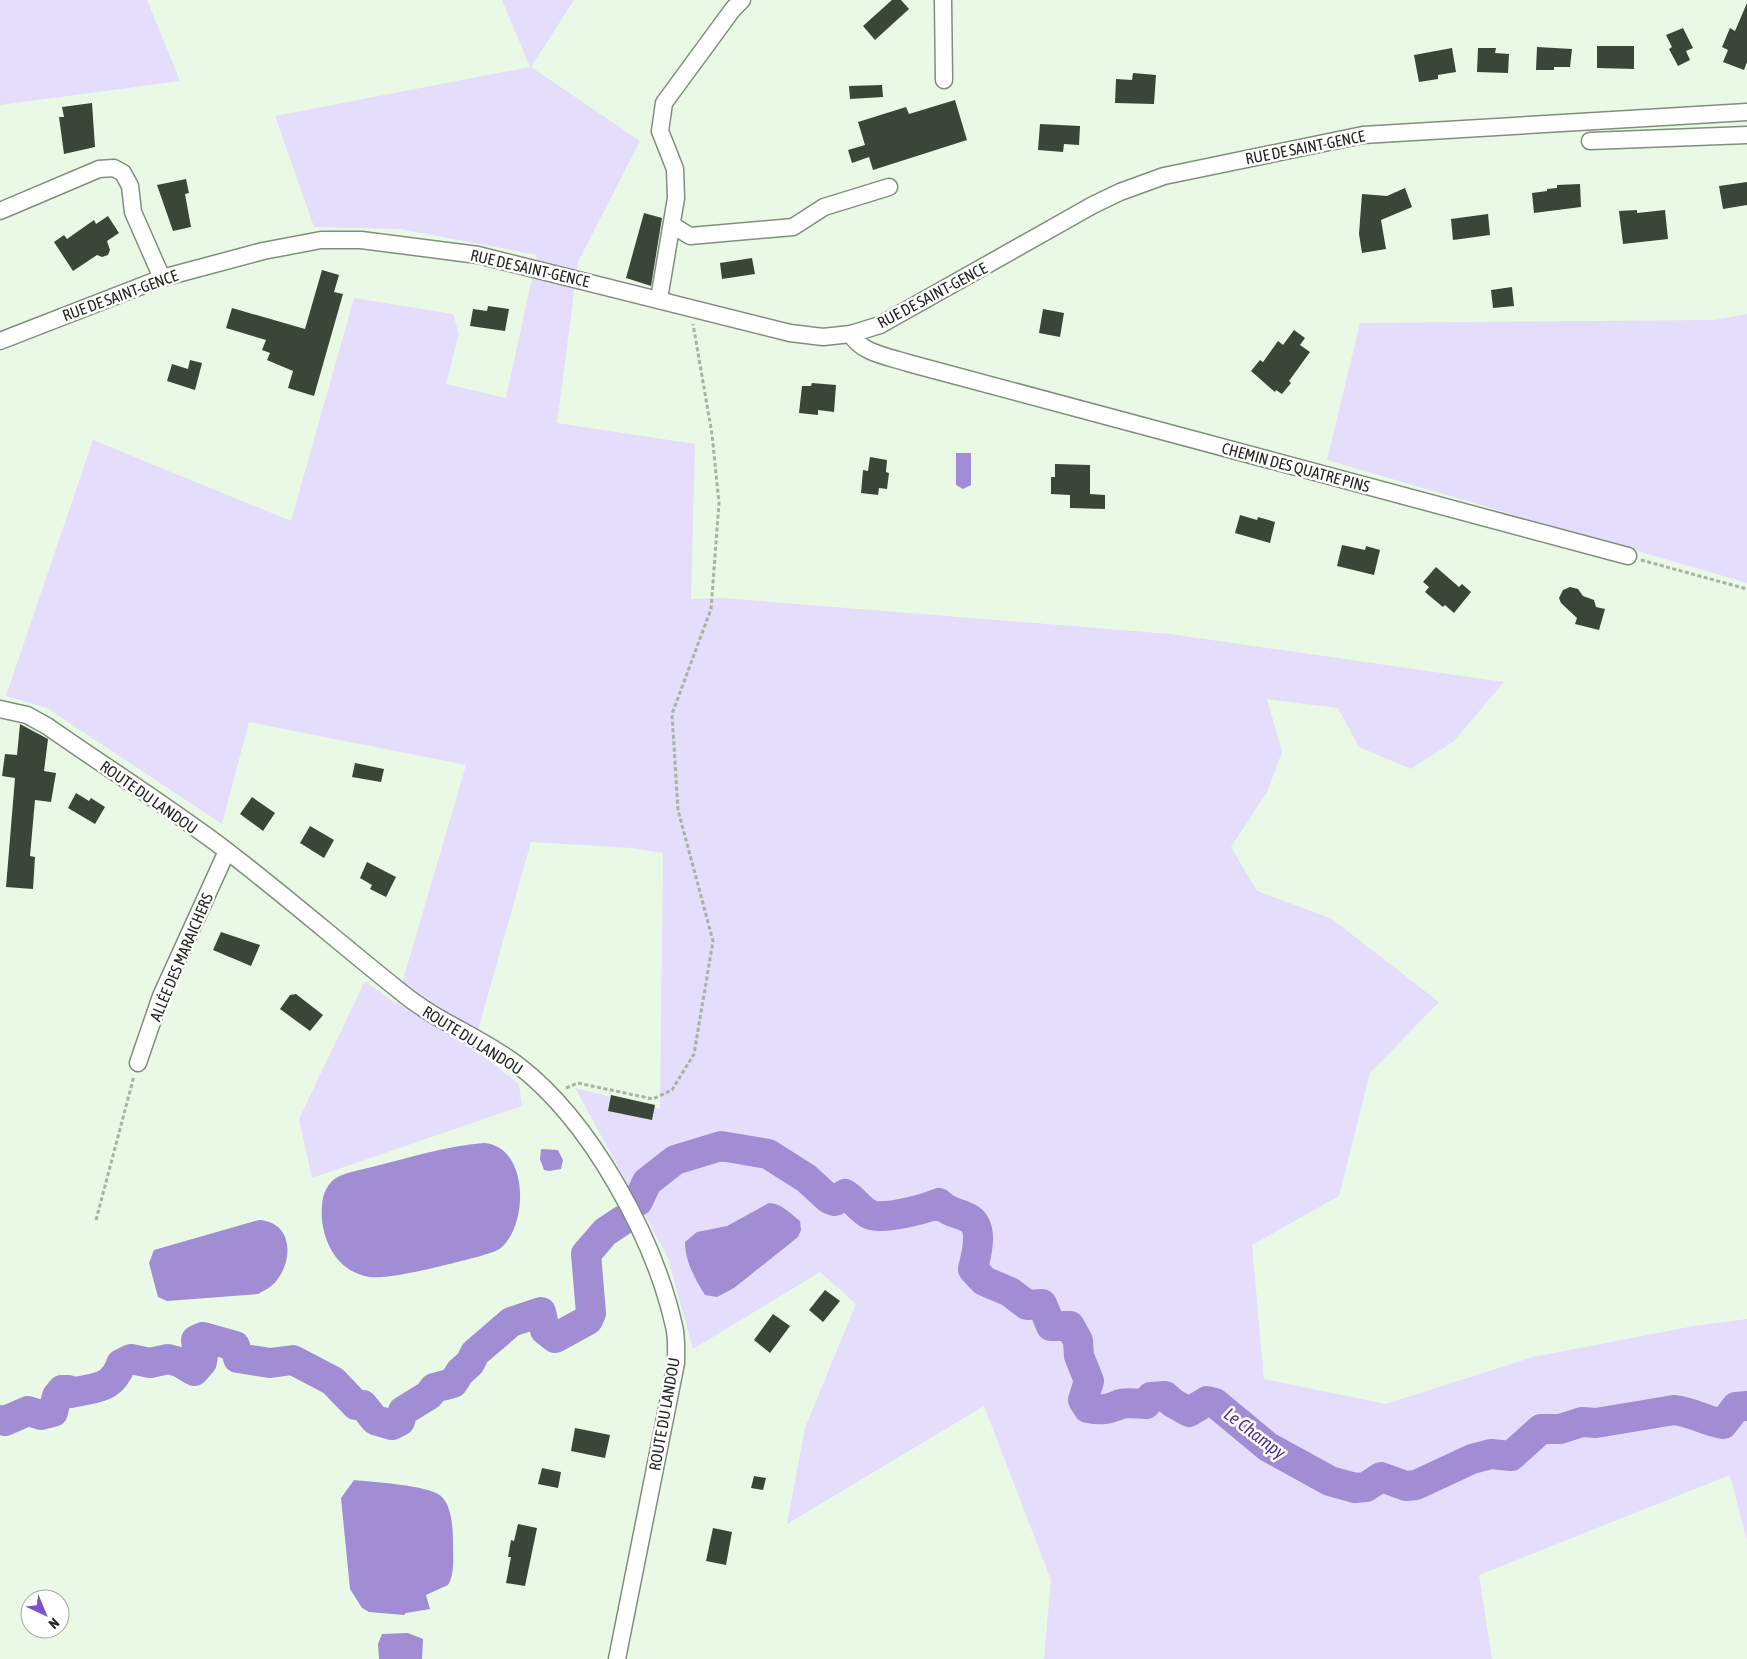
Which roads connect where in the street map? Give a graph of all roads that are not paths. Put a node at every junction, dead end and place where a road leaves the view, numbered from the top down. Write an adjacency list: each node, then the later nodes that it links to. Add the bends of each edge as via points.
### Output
1 (742, 0): 9 (street, via 664,103 660,131 675,169 676,198)
2 (943, 0): 3 (street)
3 (944, 80)
4 (1747, 112): 12 (street, RUE DE SAINT-GENCE, via 1363,135 1164,176 1093,205 880,325)
5 (1747, 135): 6 (street)
6 (1590, 141)
7 (889, 187): 9 (street, via 824,207 793,226 690,236)
8 (0, 211): 10 (street, via 99,169 114,168 123,173 130,186 133,212)
9 (672, 225): 11 (street)
10 (162, 278): 11 (street, RUE DE SAINT-GENCE, via 263,251 322,240 361,240 478,255); 13 (street, RUE DE SAINT-GENCE)
11 (659, 299): 12 (street, RUE DE SAINT-GENCE, via 790,333 823,337)
12 (851, 334): 14 (street, CHEMIN DES QUATRE PINS, via 870,351 908,363)
13 (0, 341)
14 (1628, 556)
15 (0, 709): 16 (street, ROUTE DU LANDOU, via 26,715 47,726)
16 (227, 851): 17 (street, ALLÉE DES MARAICHERS, via 161,996); 18 (street, ROUTE DU LANDOU, via 416,1005 518,1065 551,1094 598,1152 636,1223 656,1265 675,1328 676,1363)
17 (138, 1063)
18 (617, 1659)

